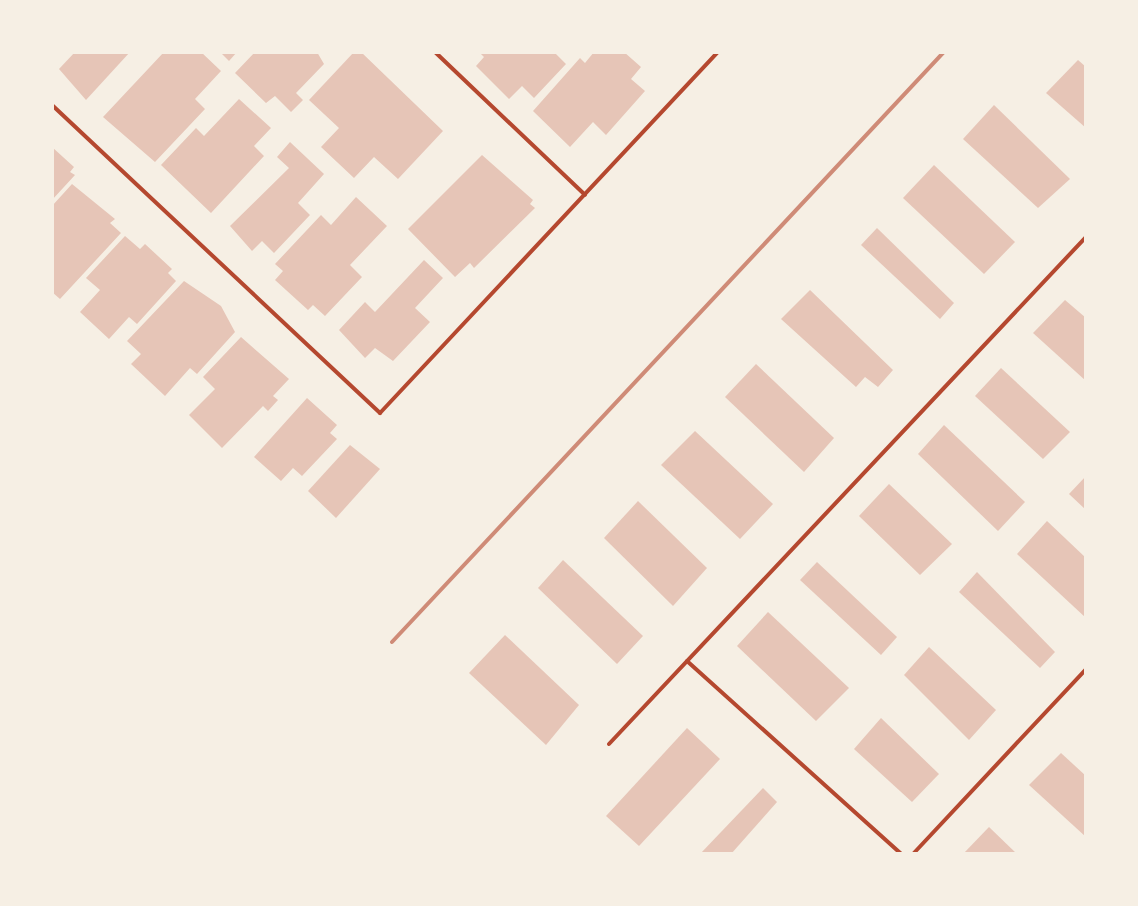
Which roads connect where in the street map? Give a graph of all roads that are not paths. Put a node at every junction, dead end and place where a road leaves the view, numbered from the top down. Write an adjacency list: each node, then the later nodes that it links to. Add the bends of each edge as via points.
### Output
1 (435, 52): 4 (lane)
2 (718, 52): 4 (lane)
3 (52, 105): 4 (lane, via 380,413)
4 (585, 194)
5 (1086, 237): 6 (lane)
6 (687, 661): 8 (lane); 9 (lane)
7 (1086, 669): 10 (lane)
8 (609, 744)
9 (901, 854)
10 (913, 854)

